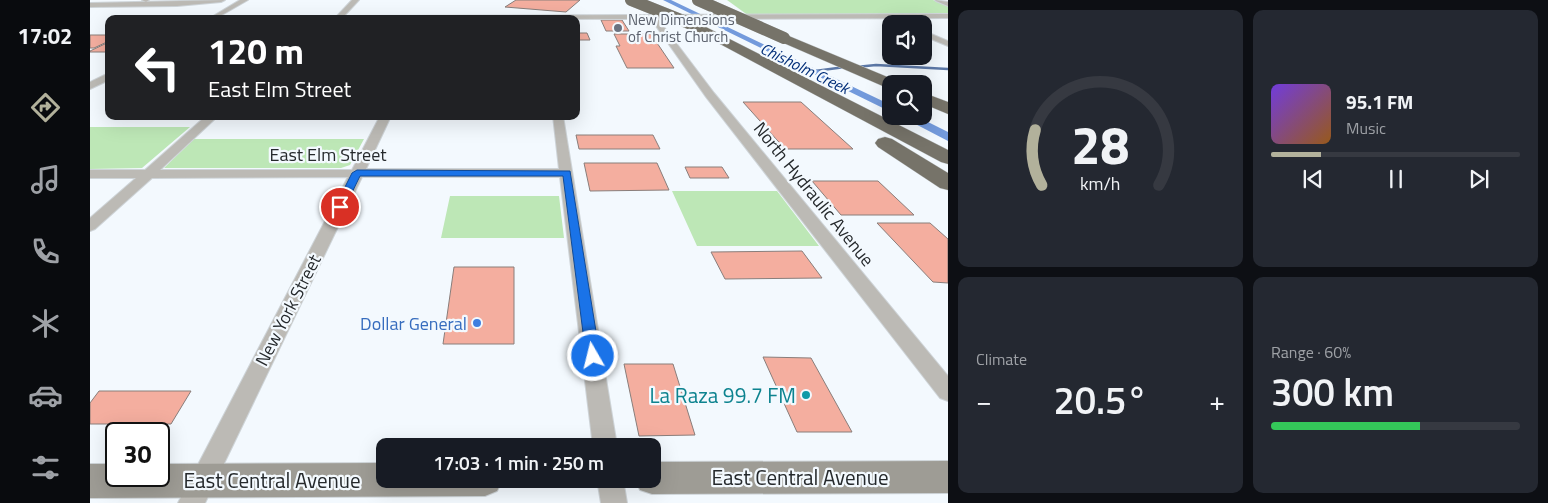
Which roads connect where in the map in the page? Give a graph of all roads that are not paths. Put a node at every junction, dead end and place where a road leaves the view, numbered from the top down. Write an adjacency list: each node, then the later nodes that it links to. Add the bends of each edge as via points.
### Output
1 (221, 0): 10 (street, via 169,5)
2 (245, 0): 11 (street)
3 (356, 0): 12 (street)
4 (631, 0): 20 (highway, bridge)
5 (646, 0): 20 (highway, bridge)
6 (698, 0): 22 (highway, bridge)
7 (724, 0): 22 (highway, bridge, via 738,12)
8 (938, 0): 9 (street)
9 (948, 4)
10 (90, 6)
11 (218, 15)
12 (340, 15)
13 (882, 16): 18 (street)
14 (932, 16): 15 (street)
15 (948, 16)
16 (654, 17): 17 (street); 19 (street); 44 (street, North Hydraulic Avenue, via 715,102)
17 (678, 17): 18 (street)
18 (734, 17)
19 (580, 18)
20 (696, 26): 23 (highway)
21 (932, 37): 24 (street)
22 (784, 38): 25 (highway)
23 (725, 42): 37 (highway); 42 (highway)
24 (948, 44)
25 (812, 50): 26 (highway); 28 (highway)
26 (882, 76)
27 (105, 78): 29 (street)
28 (882, 80)
29 (90, 86)
30 (932, 95): 31 (highway)
31 (948, 100)
32 (932, 102): 33 (highway)
33 (948, 109)
34 (209, 120): 38 (street)
35 (384, 120): 39 (street, New York Street)
36 (559, 120): 40 (street)
37 (948, 158)
38 (149, 173): 39 (street, East Elm Street); 41 (street, East Elm Street); 43 (street)
39 (357, 173): 40 (street, East Elm Street); 51 (street, New York Street)
40 (567, 173): 45 (street)
41 (90, 174)
42 (948, 183)
43 (90, 226)
44 (948, 392)
45 (604, 438)
46 (948, 477): 47 (main road, East Central Avenue)
47 (661, 478)
48 (90, 481): 51 (main road, East Central Avenue)
49 (376, 484): 51 (main road, East Central Avenue)
50 (612, 488): 52 (street)
51 (197, 492)
52 (614, 503)

